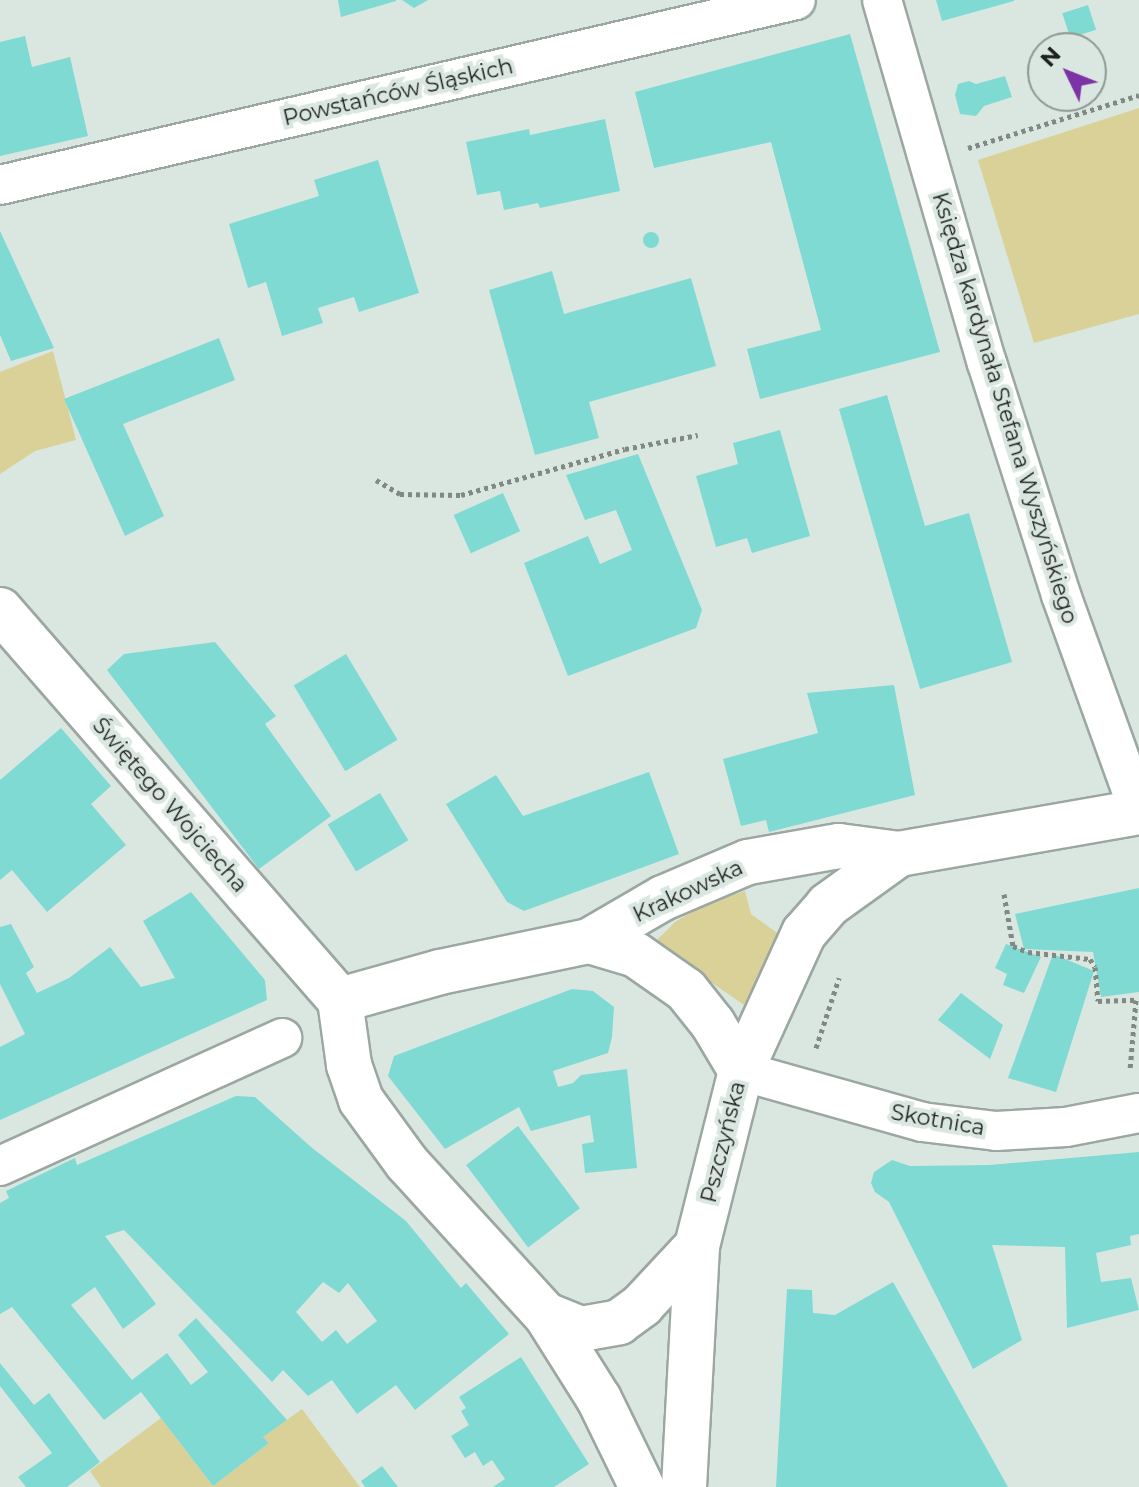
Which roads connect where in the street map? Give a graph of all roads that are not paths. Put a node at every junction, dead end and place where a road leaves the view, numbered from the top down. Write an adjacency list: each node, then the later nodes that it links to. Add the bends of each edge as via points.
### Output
1 (796, 0): 3 (street, Powstańców Śląskich)
2 (882, 0): 5 (street, Księdza kardynała Stefana Wyszyńskiego, via 987,363 1061,595)
3 (0, 185)
4 (0, 610): 8 (street, Świętego Wojciecha)
5 (1139, 812): 6 (street, Krakowska)
6 (899, 854): 7 (street, Krakowska, via 839,846 748,862 663,898); 10 (street, Pszczyńska, via 828,905 804,933)
7 (589, 941): 8 (street, Krakowska, via 440,972); 10 (street, via 636,955 686,990)
8 (340, 1000): 14 (street, via 349,1065 361,1100 380,1130)
9 (282, 1038): 12 (street)
10 (741, 1071): 11 (street, Skotnica, via 922,1122 996,1131 1066,1127); 13 (street, Pszczyńska)
11 (1134, 1095)
12 (0, 1166)
13 (697, 1246): 14 (street, via 619,1322 581,1329); 16 (street, Pszczyńska)
14 (546, 1315): 15 (street, via 599,1399)
15 (642, 1487)
16 (684, 1487)

